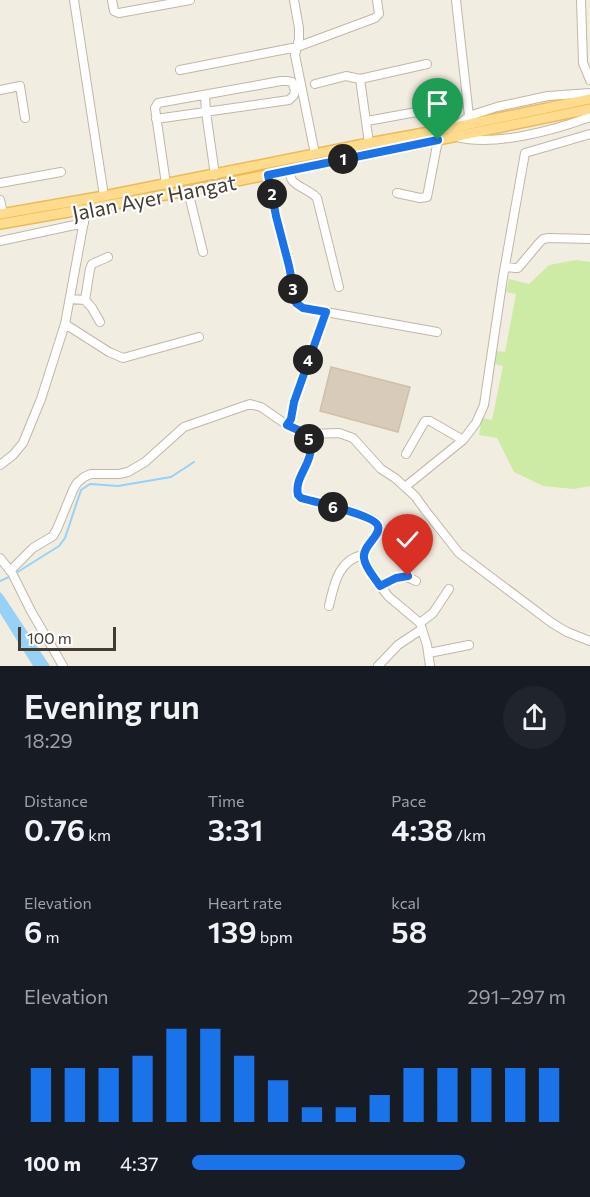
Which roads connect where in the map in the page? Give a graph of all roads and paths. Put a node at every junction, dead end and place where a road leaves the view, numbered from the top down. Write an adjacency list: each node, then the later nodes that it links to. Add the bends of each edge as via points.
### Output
1 (74, 0): 39 (street)
2 (112, 0): 3 (street, via 119,13)
3 (190, 0)
4 (294, 0): 8 (street, via 299,27)
5 (377, 0): 8 (street, via 375,18)
6 (456, 0): 21 (street)
7 (581, 0): 12 (street, via 583,63)
8 (297, 47): 10 (street); 30 (street, via 295,55)
9 (427, 64): 11 (street)
10 (180, 70)
11 (360, 79): 13 (street, via 346,76); 25 (street)
12 (590, 80)
13 (315, 84)
14 (0, 90): 23 (street, via 20,86)
15 (590, 93): 21 (street, via 548,96)
16 (205, 95): 20 (street); 20 (street, via 287,81 292,82 295,90 289,100); 24 (street, via 158,103)
17 (590, 99): 26 (main road, Jalan Ayer Hangat)
18 (444, 107): 25 (street)
19 (590, 109): 26 (main road, Jalan Ayer Hangat)
20 (206, 112): 24 (street); 33 (street)
21 (469, 116): 26 (street)
22 (590, 117): 26 (street, via 561,128 506,139 466,140)
23 (25, 118)
24 (156, 119): 36 (street)
25 (367, 121): 29 (street)
26 (453, 132): 28 (main road, Jalan Ayer Hangat); 29 (main road, Jalan Ayer Hangat)
27 (590, 134): 51 (street, via 525,153)
28 (438, 140): 31 (main road, Jalan Ayer Hangat); 38 (street, via 427,197)
29 (369, 143): 30 (main road, Jalan Ayer Hangat)
30 (315, 154): 33 (main road, Jalan Ayer Hangat)
31 (290, 170): 34 (main road, Jalan Ayer Hangat); 52 (street, via 292,181 316,198)
32 (61, 172): 35 (street)
33 (215, 175): 36 (main road, Jalan Ayer Hangat)
34 (268, 175): 37 (main road, Jalan Ayer Hangat); 55 (street, via 296,303)
35 (0, 183)
36 (166, 184): 39 (main road, Jalan Ayer Hangat)
37 (188, 191): 41 (main road, Jalan Ayer Hangat); 49 (street)
38 (397, 194)
39 (104, 196): 42 (main road, Jalan Ayer Hangat)
40 (0, 200): 42 (street)
41 (86, 210): 43 (main road, Jalan Ayer Hangat); 44 (street)
42 (1, 213)
43 (51, 216): 45 (main road, Jalan Ayer Hangat); 46 (street)
44 (84, 223): 46 (street); 53 (street)
45 (0, 224)
46 (54, 229): 48 (street)
47 (590, 239): 51 (street, via 543,239 518,268)
48 (0, 241)
49 (203, 252)
50 (108, 257): 54 (street, via 92,264)
51 (506, 267): 62 (street, via 484,405)
52 (339, 287)
53 (70, 299): 54 (street); 57 (street)
54 (85, 300): 56 (street)
55 (326, 312): 58 (street); 60 (street)
56 (100, 322)
57 (65, 324): 59 (street, via 123,358); 64 (street, via 33,422 19,449)
58 (437, 332)
59 (199, 337)
60 (287, 425): 61 (street); 68 (street, via 250,404 184,427 128,472 84,477 73,490 53,536 33,548)
61 (307, 434): 65 (street, via 339,433 352,438 381,469); 66 (street, via 311,450 297,485 298,495 375,521 378,531)
62 (463, 440): 63 (street, via 425,421); 65 (street)
63 (406, 454)
64 (0, 465)
65 (405, 487): 74 (street, via 467,559 552,623)
66 (363, 555): 70 (street); 72 (street, via 342,568)
67 (0, 558): 68 (street)
68 (12, 574): 77 (street)
69 (416, 581): 70 (street, via 408,576)
70 (380, 586): 73 (street)
71 (449, 589): 73 (street)
72 (329, 606)
73 (421, 626): 76 (street); 78 (street)
74 (590, 641)
75 (469, 645): 76 (street)
76 (429, 653): 79 (street)
77 (63, 666)
78 (378, 666)
79 (430, 666)

